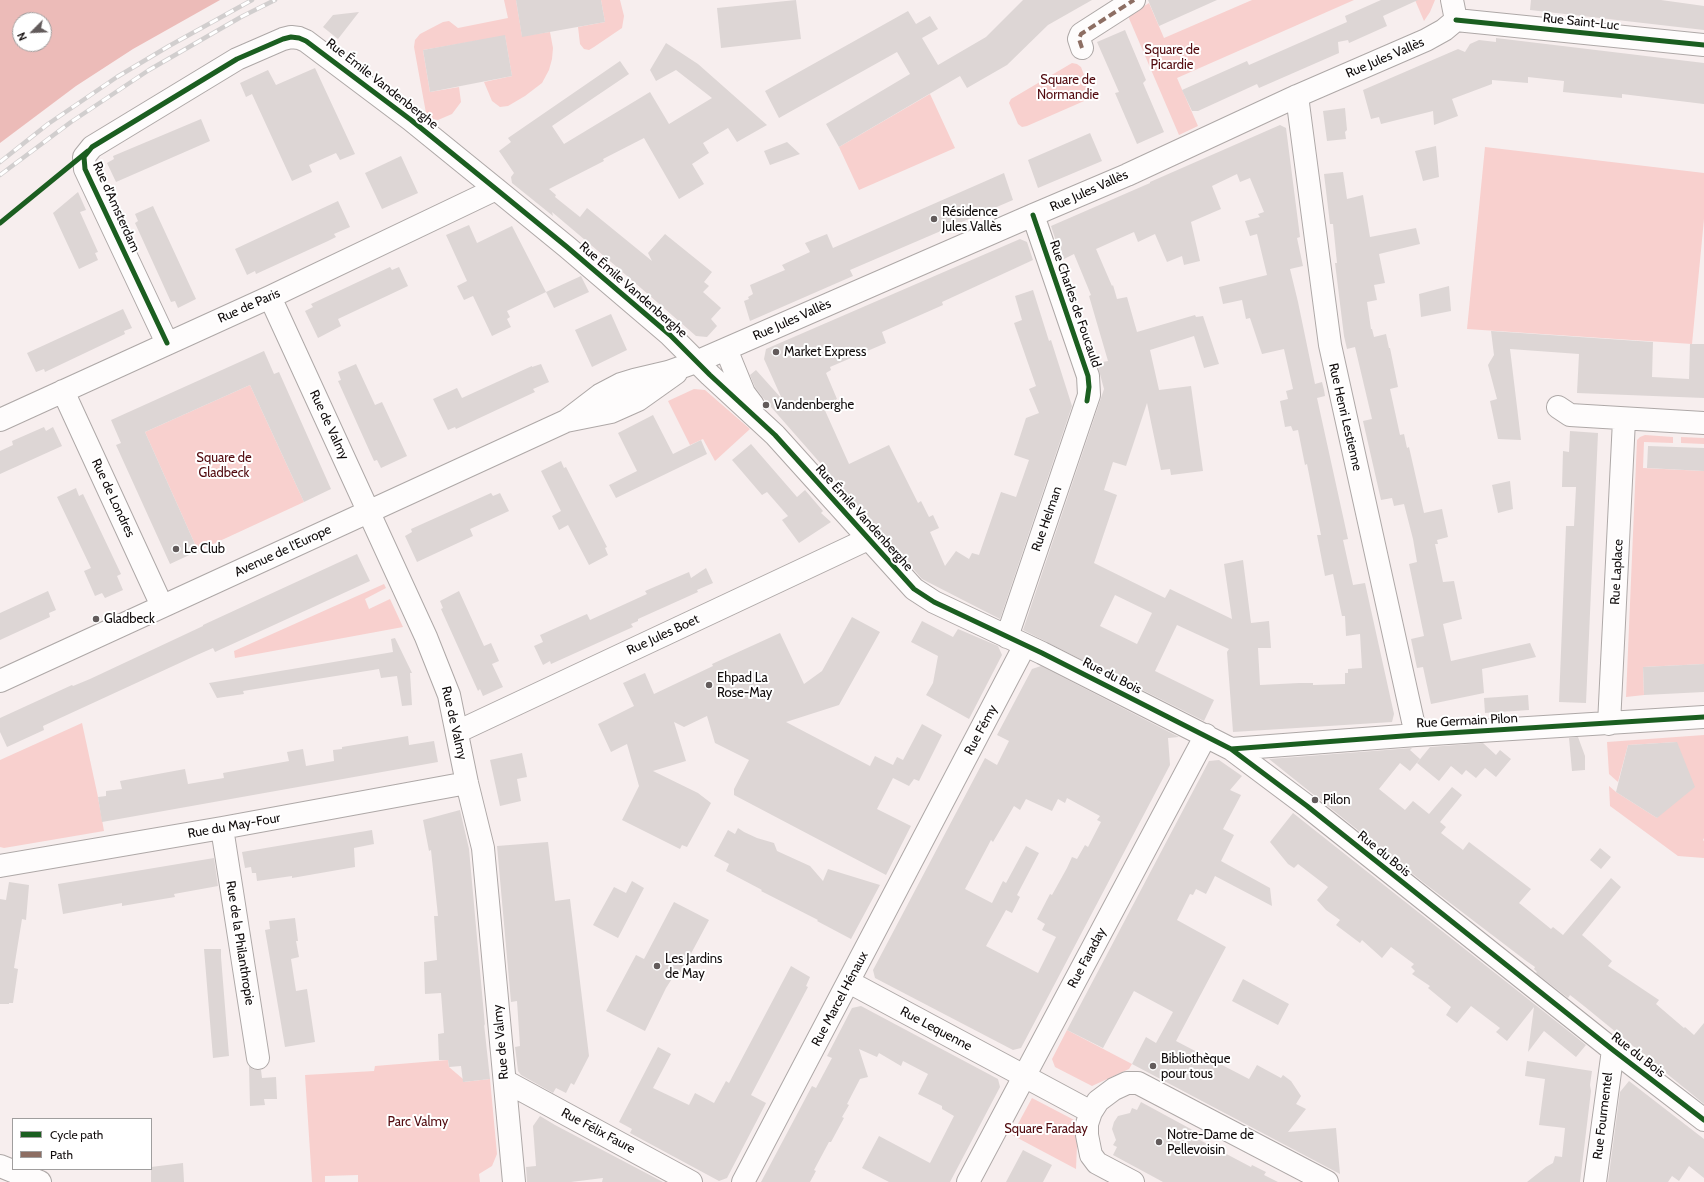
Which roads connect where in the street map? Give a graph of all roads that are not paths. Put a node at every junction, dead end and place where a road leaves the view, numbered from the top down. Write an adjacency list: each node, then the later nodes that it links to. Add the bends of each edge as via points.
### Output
1 (1134, 0): 4 (street, via 1081,34 1078,39)
2 (1454, 10): 3 (street, Rue Saint-Luc); 6 (street, Rue Jules Vallès, via 1436,36)
3 (1704, 45)
4 (1082, 48)
5 (257, 49): 7 (street, Rue Émile Vandenberghe, via 291,37 306,41 406,116); 10 (street, Rue d'Amsterdam, via 216,71 92,147 84,157 85,169)
6 (1297, 96): 8 (street, Rue Jules Vallès); 29 (street, Rue Henri Lestienne, via 1330,345)
7 (496, 189): 9 (street, Rue de Paris); 12 (street, Rue Émile Vandenberghe, via 670,335)
8 (1033, 216): 11 (street, Rue Jules Vallès); 14 (street, Rue Charles de Foucauld, via 1088,376)
9 (270, 297): 10 (street, Rue de Paris); 20 (street, Rue de Valmy)
10 (167, 343): 13 (street, Rue de Paris)
11 (726, 349): 12 (street, Rue Jules Vallès); 19 (street, Rue Émile Vandenberghe, via 744,393)
12 (696, 362): 19 (street, Rue Émile Vandenberghe); 20 (street, Avenue de l'Europe, via 616,387 594,398 566,421)
13 (63, 391): 16 (street, Rue de Paris); 22 (street, Rue de Londres)
14 (1088, 401): 23 (street, Rue Helman)
15 (1558, 407): 17 (street, via 1570,415)
16 (0, 420)
17 (1624, 420): 18 (street); 26 (street, Rue Laplace)
18 (1704, 423)
19 (775, 435): 21 (street, Rue Émile Vandenberghe)
20 (369, 511): 22 (street, Avenue de l'Europe); 27 (street, Rue de Valmy, via 438,663 449,694)
21 (868, 539): 23 (street, Rue Émile Vandenberghe, via 906,581 924,596); 27 (street, Rue Jules Boet)
22 (162, 606): 24 (street, Avenue de l'Europe)
23 (1016, 641): 28 (street, Rue du Bois); 32 (street, Rue Fémy)
24 (0, 681)
25 (1704, 717): 26 (street, Rue Germain Pilon)
26 (1609, 724): 29 (street, Rue Germain Pilon)
27 (457, 732): 31 (street, Rue de Valmy)
28 (1206, 735): 30 (street, Rue du Bois); 38 (street, Rue Faraday)
29 (1416, 735): 30 (street, Rue Germain Pilon)
30 (1231, 749): 36 (street, Rue du Bois, via 1308,806)
31 (467, 783): 33 (street, Rue du May-Four); 39 (street, Rue de Valmy, via 483,848)
32 (935, 815): 35 (street, Rue Marcel Hénaux)
33 (222, 828): 34 (street, Rue du May-Four); 37 (street, Rue de la Philanthropie)
34 (0, 866)
35 (849, 982): 38 (street, Rue Lequenne); 46 (street, Rue Marcel Hénaux)
36 (1613, 1050): 41 (street, Rue du Bois); 50 (street, Rue Fourmentel)
37 (258, 1058)
38 (1024, 1076): 40 (street, Rue Lequenne); 47 (street, Rue Faraday)
39 (505, 1081): 44 (street, Rue de Valmy); 45 (street, Rue Félix Faure)
40 (1091, 1112): 48 (street, via 1087,1124 1091,1155 1097,1163); 49 (street, via 1098,1101 1114,1089 1127,1083 1138,1083)
41 (1704, 1120)
42 (0, 1166): 43 (street)
43 (40, 1182)
44 (514, 1182)
45 (691, 1182)
46 (743, 1182)
47 (968, 1182)
48 (1133, 1182)
49 (1327, 1182)
50 (1594, 1182)

